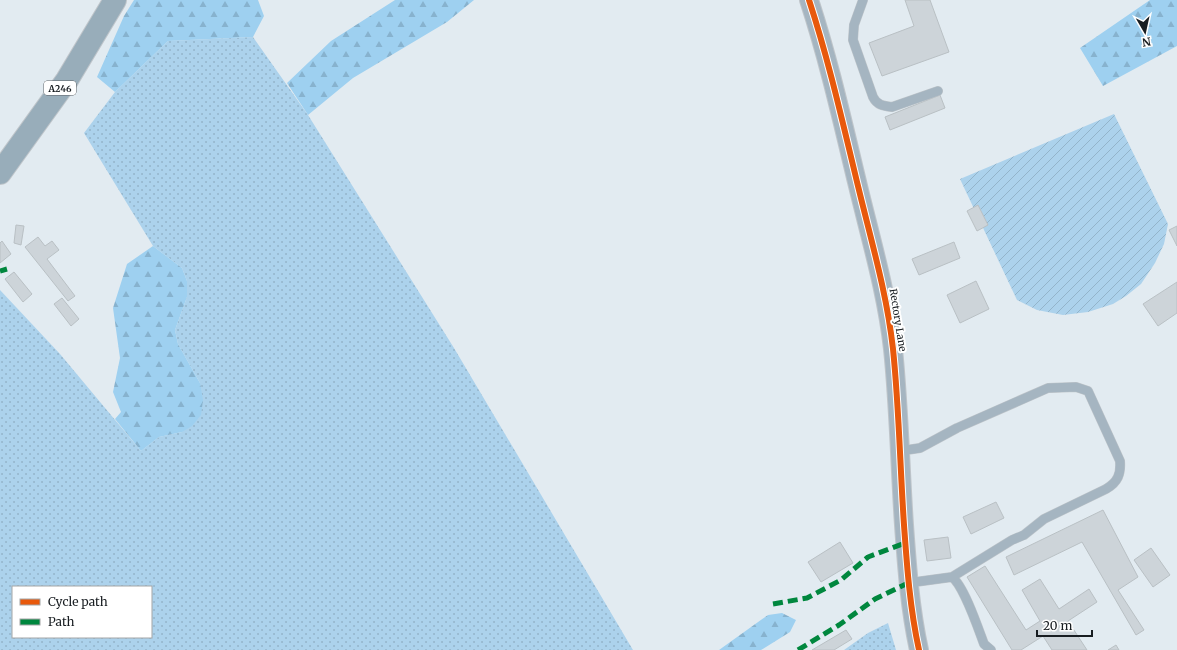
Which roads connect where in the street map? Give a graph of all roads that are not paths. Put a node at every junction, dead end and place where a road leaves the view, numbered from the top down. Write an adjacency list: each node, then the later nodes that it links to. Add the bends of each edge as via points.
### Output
1 (115, 0): 5 (main road, A246, via 66,80)
2 (809, 0): 6 (street, Rectory Lane, via 818,26 883,289 893,349)
3 (863, 0): 4 (lane, via 854,24 853,40 876,102 892,107)
4 (938, 91)
5 (0, 173)
6 (900, 451): 7 (lane, via 920,448 957,428 1048,388 1076,387 1088,391 1120,461 1121,470 1114,484 1044,519 1024,534); 8 (street, Rectory Lane)
7 (952, 577): 8 (lane); 10 (lane, via 963,592 984,644)
8 (908, 583): 9 (street, Rectory Lane)
9 (919, 650)
10 (991, 650)

